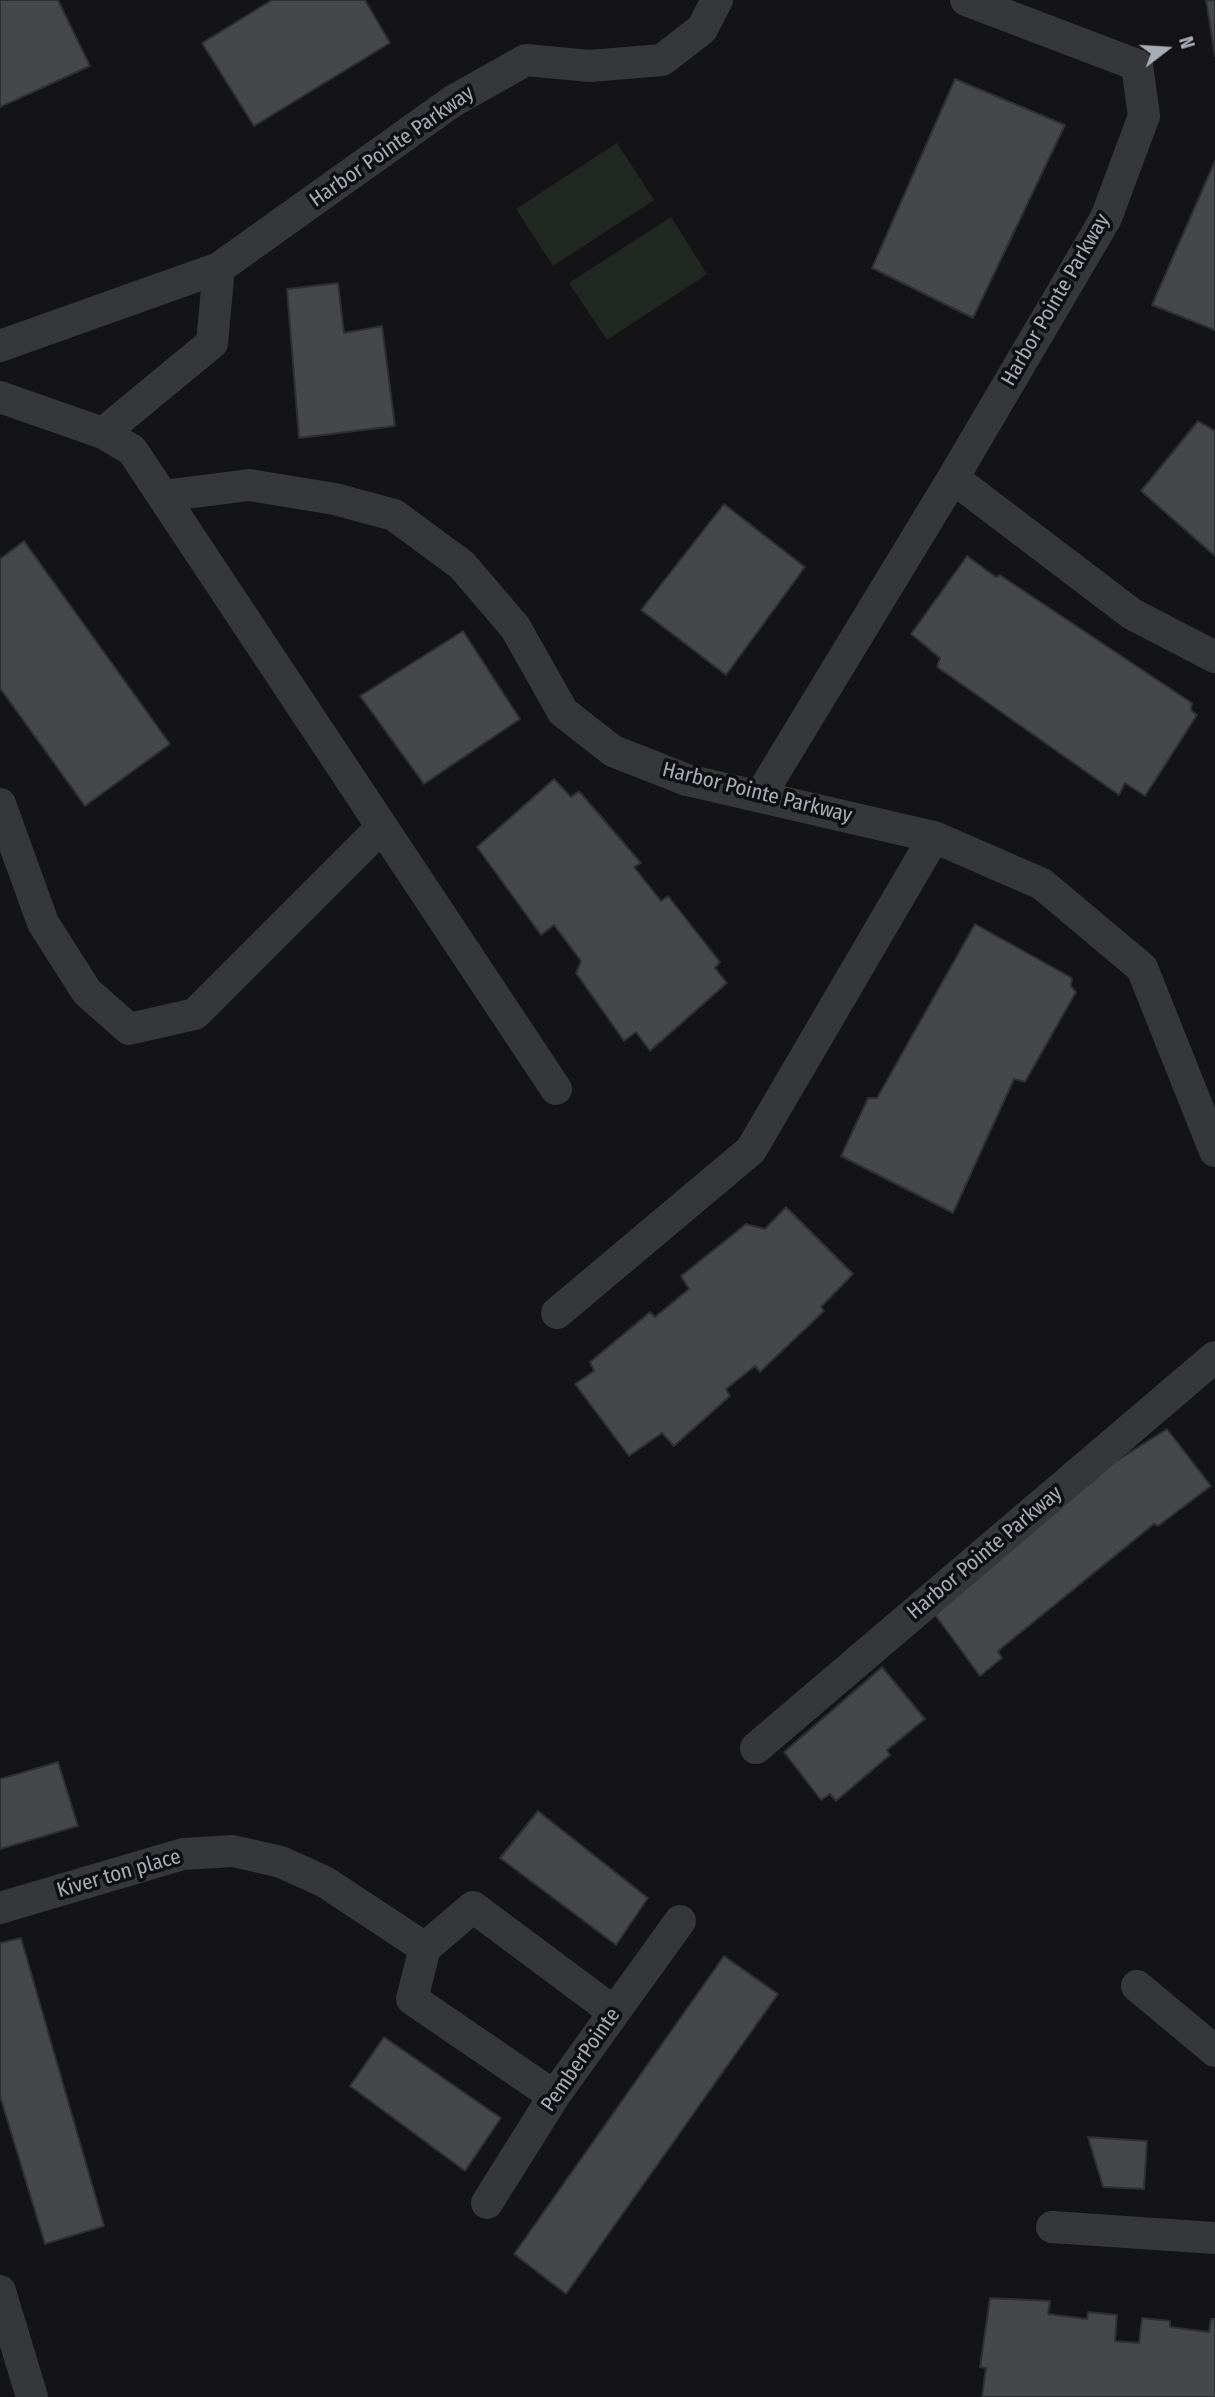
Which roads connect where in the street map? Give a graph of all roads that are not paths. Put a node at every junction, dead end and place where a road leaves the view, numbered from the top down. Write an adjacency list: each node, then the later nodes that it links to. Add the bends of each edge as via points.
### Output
1 (717, 0): 3 (street, Harbor Pointe Parkway, via 702,29 662,60 590,66 526,60 453,101)
2 (966, 0): 7 (street, Harbor Pointe Parkway, via 1137,65 1144,116 1105,218)
3 (219, 268): 4 (street, Harbor Pointe Parkway); 6 (street, via 212,343)
4 (0, 346)
5 (0, 397): 6 (street)
6 (103, 433): 8 (street, via 132,450)
7 (953, 478): 9 (street, via 1132,614); 10 (street)
8 (163, 496): 10 (street, Harbor Pointe Parkway, via 249,485 335,499 394,516 462,565 515,628 563,712 612,751 687,779); 12 (street)
9 (1215, 657)
10 (760, 796): 13 (street, Harbor Pointe Parkway)
11 (0, 804): 12 (street, via 43,923 87,992 129,1029 195,1014)
12 (382, 827): 14 (street)
13 (934, 837): 15 (street, Harbor Pointe Parkway, via 1042,884 1142,968); 16 (street, via 751,1150)
14 (556, 1089)
15 (1215, 1151)
16 (557, 1313)
17 (1215, 1357): 18 (street, Harbor Pointe Parkway)
18 (756, 1748)
19 (0, 1908): 21 (street, Kiver ton place, via 183,1854 233,1851 281,1862 325,1882)
20 (680, 1921): 23 (street, PemberPointe)
21 (425, 1948): 23 (street, via 473,1908); 25 (street, via 412,2000)
22 (1137, 1986): 24 (street)
23 (614, 2012): 25 (street, PemberPointe)
24 (1215, 2051)
25 (554, 2096): 26 (street, PemberPointe)
26 (487, 2203)
27 (1052, 2227): 28 (street)
28 (1215, 2238)
29 (0, 2291): 30 (street)
30 (32, 2397)

